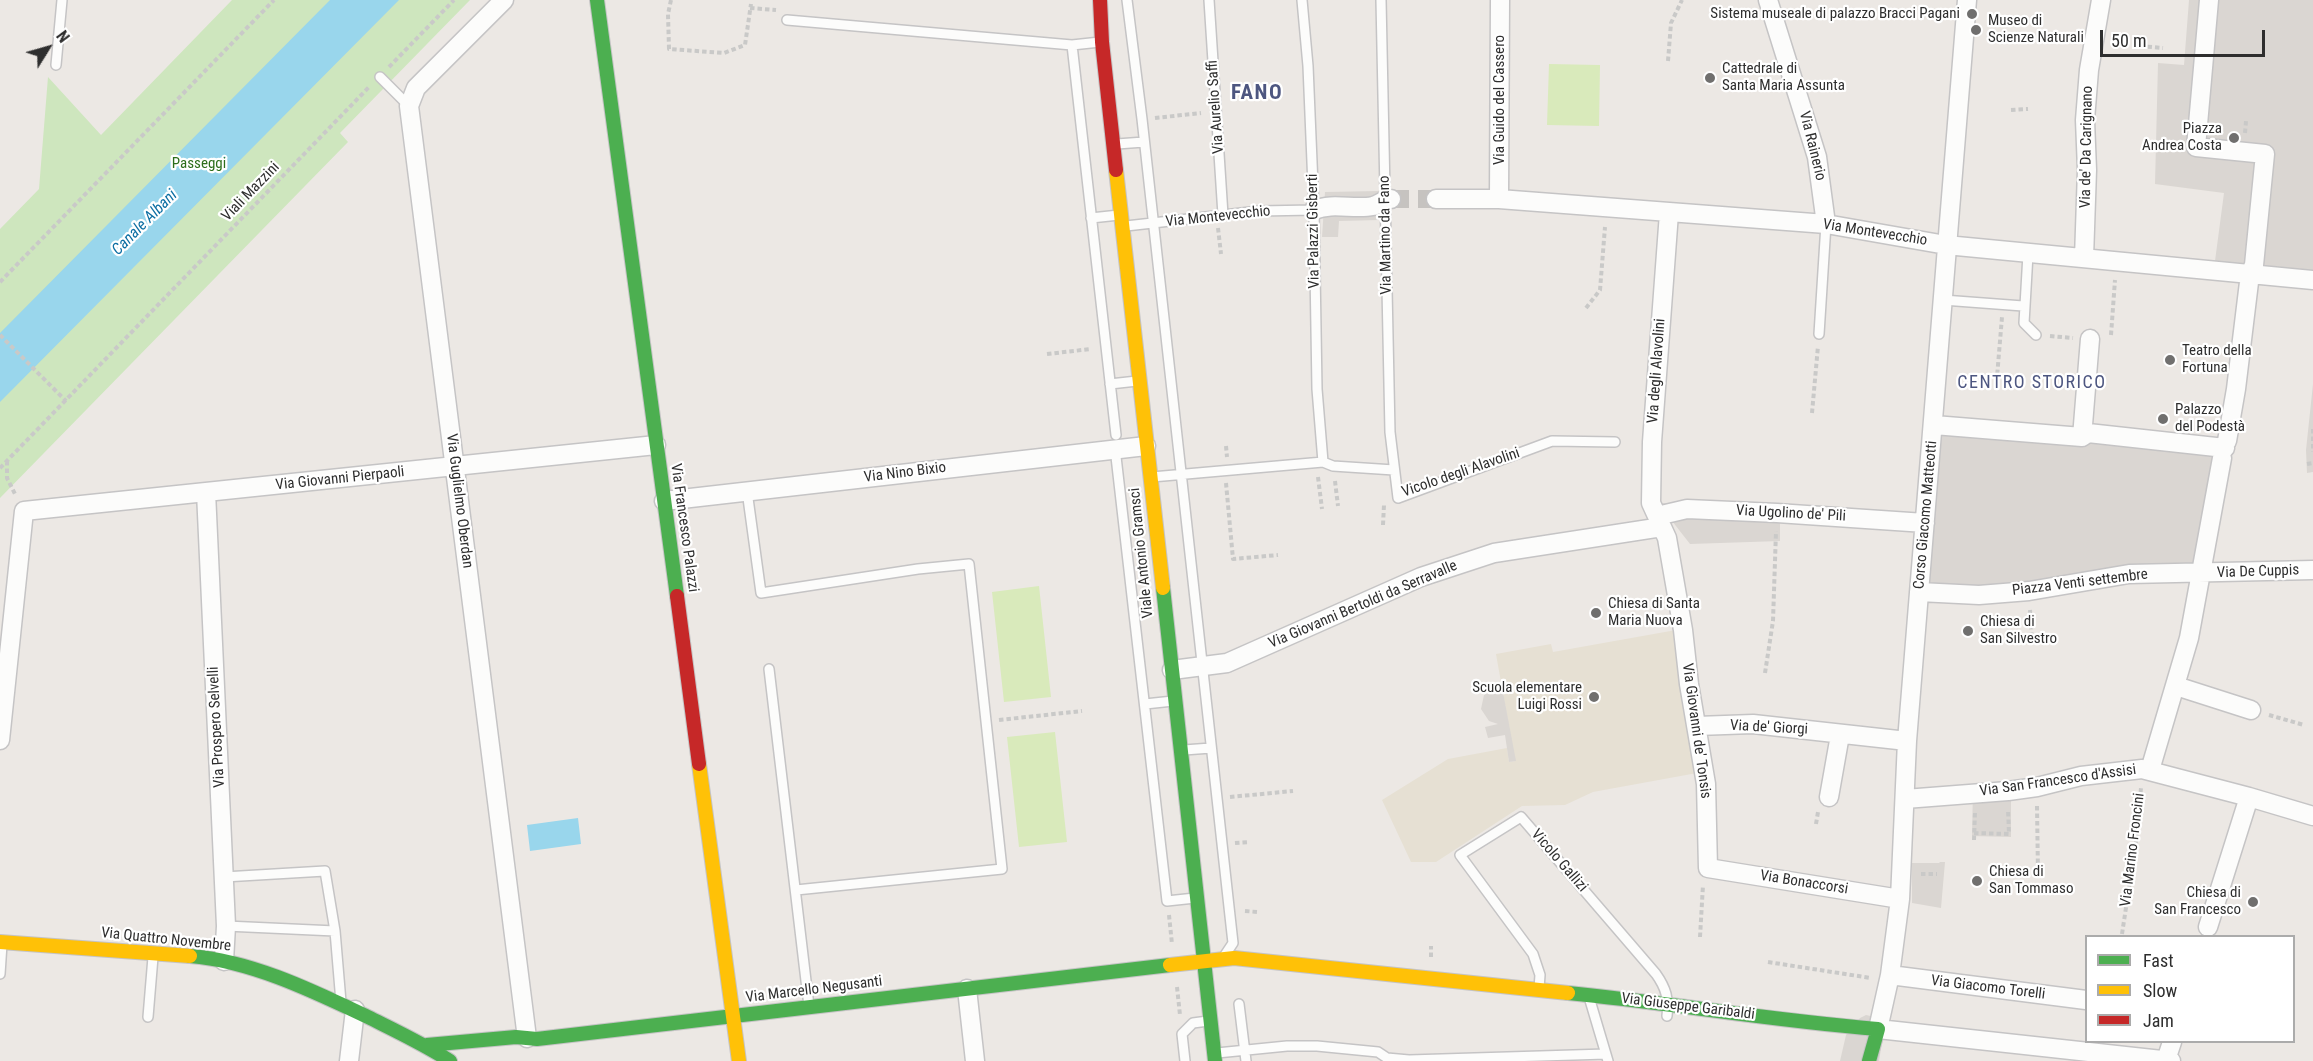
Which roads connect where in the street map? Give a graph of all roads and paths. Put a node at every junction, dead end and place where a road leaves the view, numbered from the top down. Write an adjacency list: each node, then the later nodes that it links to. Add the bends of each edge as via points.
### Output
1 (62, 0): 26 (lane)
2 (274, 0): 53 (path)
3 (454, 0): 27 (path, Viali Mazzini)
4 (504, 0): 28 (street, via 416,88)
5 (597, 0): 74 (street, Via Francesco Palazzi)
6 (671, 0): 19 (path, via 669,49 724,53 745,45)
7 (1092, 0): 21 (street, Viale Antonio Gramsci)
8 (1100, 0): 21 (street, Viale Antonio Gramsci)
9 (1127, 0): 32 (lane)
10 (1209, 0): 31 (lane, Via Aurelio Saffi)
11 (1302, 0): 39 (lane, Via Palazzi Gisberti)
12 (1381, 0): 36 (lane, Via Martino da Fano)
13 (1500, 0): 37 (street, Via Guido del Cassero)
14 (1682, 0): 25 (path, via 1671,23)
15 (1768, 0): 45 (street, Via Rainerio, via 1818,157)
16 (1967, 0): 46 (street, Corso Giacomo Matteotti)
17 (2101, 0): 49 (street, Via de' Da Carignano, via 2088,70)
18 (2209, 0): 51 (street, via 2196,147 2265,154)
19 (751, 4)
20 (787, 20): 22 (lane)
21 (1102, 42): 22 (lane); 34 (street, Viale Antonio Gramsci)
22 (1072, 45): 42 (lane)
23 (2140, 46): 24 (path)
24 (2163, 48)
25 (1668, 61)
26 (56, 65)
27 (380, 76): 28 (lane); 67 (path, Viali Mazzini)
28 (409, 106): 83 (street, Via Guglielmo Oberdan)
29 (2028, 109): 30 (path)
30 (2011, 110)
31 (1216, 111): 32 (path); 41 (lane, Via Aurelio Saffi)
32 (1142, 119): 33 (lane)
33 (1144, 142): 34 (lane); 44 (lane)
34 (1114, 144): 43 (street, Viale Antonio Gramsci)
35 (1436, 198): 37 (street, Via Montevecchio)
36 (1388, 199): 39 (street, via 1374,206); 85 (lane, Via Martino da Fano, via 1390,432)
37 (1499, 200): 38 (street, Via Montevecchio)
38 (1606, 208): 40 (street, Via Montevecchio); 57 (path, via 1600,290)
39 (1314, 210): 41 (lane, Via Montevecchio); 79 (lane, Via Palazzi Gisberti)
40 (1669, 213): 45 (street, Via Montevecchio); 96 (street, Via degli Alavolini, via 1647,442 1651,503)
41 (1220, 215): 44 (lane, Via Montevecchio); 47 (path)
42 (1091, 218): 43 (lane, Via Montevecchio); 62 (lane)
43 (1122, 221): 44 (lane, Via Montevecchio); 64 (street, Viale Antonio Gramsci)
44 (1153, 223): 87 (lane)
45 (1826, 224): 46 (street, Via Montevecchio); 58 (lane)
46 (1946, 245): 48 (street, Via Montevecchio); 54 (street, Corso Giacomo Matteotti)
47 (1221, 254)
48 (2028, 254): 49 (street, Via Montevecchio); 56 (lane)
49 (2084, 258): 50 (street, Via Montevecchio)
50 (2117, 261): 51 (street, Via Montevecchio); 61 (path, via 2111,335 2095,334)
51 (2250, 274): 52 (street, Via Montevecchio); 77 (street)
52 (2313, 280)
53 (0, 282)
54 (1943, 300): 55 (lane); 69 (street, Corso Giacomo Matteotti)
55 (2002, 305): 56 (lane); 66 (path)
56 (2023, 306): 60 (lane, via 2024,323)
57 (1586, 308)
58 (1819, 334): 68 (path)
59 (0, 335): 67 (path)
60 (2036, 335): 61 (path)
61 (2090, 339): 71 (street)
62 (1106, 347): 63 (path); 65 (lane)
63 (1047, 354)
64 (1140, 381): 65 (lane); 75 (street, Viale Antonio Gramsci)
65 (1110, 384): 73 (lane)
66 (1996, 389)
67 (66, 401): 78 (path, Viali Mazzini)
68 (1812, 413)
69 (1934, 425): 71 (street); 97 (street, Corso Giacomo Matteotti)
70 (2313, 429): 76 (path)
71 (2082, 437): 77 (street, via 2088,434)
72 (1614, 441): 85 (lane, Vicolo degli Alavolini, via 1552,441 1398,498)
73 (1115, 442): 75 (street, Via Nino Bixio); 89 (street, Via Nino Bixio); 110 (lane)
74 (656, 446): 83 (street, Via Giovanni Pierpaoli); 91 (street, Via Francesco Palazzi)
75 (1146, 446): 88 (street, Viale Antonio Gramsci)
76 (2313, 452)
77 (2224, 453): 100 (street)
78 (7, 460): 84 (path, Viali Mazzini); 94 (path, via 7,478)
79 (1319, 462): 82 (lane, Vicolo degli Alavolini); 86 (lane, Vicolo degli Alavolini); 93 (path)
80 (2307, 464): 81 (path)
81 (2313, 464)
82 (1333, 466): 85 (lane, Vicolo degli Alavolini); 92 (path)
83 (455, 467): 90 (street, Via Giovanni Pierpaoli); 166 (street, Via Guglielmo Oberdan)
84 (0, 468)
85 (1394, 470)
86 (1224, 471): 87 (lane, Vicolo degli Alavolini); 98 (path, via 1233,559)
87 (1181, 474): 88 (lane, Vicolo degli Alavolini); 104 (lane)
88 (1150, 477): 106 (street, Viale Antonio Gramsci)
89 (747, 491): 91 (street, Via Nino Bixio); 113 (lane, via 761,593 969,564)
90 (206, 492): 94 (street, Via Giovanni Pierpaoli); 135 (street, Via Prospero Selvelli)
91 (664, 501): 162 (street, Via Francesco Palazzi)
92 (1338, 506)
93 (1322, 509)
94 (24, 511): 117 (street)
95 (1776, 513): 96 (street, Via Ugolino de' Pili, via 1687,509); 97 (street, Via Ugolino de' Pili); 107 (path, via 1773,621)
96 (1659, 522): 104 (street, Via Giovanni Bertoldi da Serravalle, via 1494,553 1450,567 1227,663); 115 (street, Via Giovanni de' Tonsis, via 1669,549)
97 (1925, 523): 102 (street, Corso Giacomo Matteotti)
98 (1278, 555)
99 (2313, 570): 100 (street, Via De Cuppis)
100 (2203, 573): 101 (street, Piazza Venti settembre, via 2129,574); 108 (street)
101 (2029, 591): 102 (street, Piazza Venti settembre, via 1979,595); 103 (path)
102 (1919, 592): 118 (street, Corso Giacomo Matteotti)
103 (2032, 640)
104 (1202, 668): 106 (street, Via Giovanni Bertoldi da Serravalle); 119 (lane)
105 (769, 669): 136 (lane)
106 (1172, 670): 109 (street, Viale Antonio Gramsci)
107 (1765, 673)
108 (2176, 686): 111 (street); 121 (street)
109 (1175, 701): 110 (lane); 120 (street, Viale Antonio Gramsci)
110 (1145, 704): 139 (lane)
111 (2251, 710): 114 (path)
112 (1082, 711): 113 (path)
113 (986, 721): 136 (lane, via 1002,869)
114 (2304, 725)
115 (1697, 726): 116 (street, Via de' Giorgi, via 1753,724); 133 (street, Via Giovanni de' Tonsis, via 1706,784)
116 (1840, 735): 118 (street, Via de' Giorgi); 126 (street)
117 (0, 740)
118 (1906, 741): 129 (street, Corso Giacomo Matteotti)
119 (1211, 748): 120 (lane); 128 (lane)
120 (1181, 751): 137 (street, Viale Antonio Gramsci)
121 (2146, 770): 122 (street, Via San Francesco d'Assisi, via 2081,776); 127 (street, Via San Francesco d'Assisi); 142 (path, Via Marino Froncini)
122 (2037, 787): 124 (street, Via San Francesco d'Assisi); 134 (path)
123 (1293, 791): 128 (path)
124 (2008, 791): 125 (street, Via San Francesco d'Assisi); 131 (path, via 2009,834)
125 (1976, 793): 129 (street, Via San Francesco d'Assisi); 131 (path)
126 (1829, 797)
127 (2249, 797): 130 (street, Via San Francesco d'Assisi); 143 (street)
128 (1217, 799): 148 (lane, via 1233,944)
129 (1905, 799): 138 (street, Corso Giacomo Matteotti)
130 (2313, 816)
131 (1974, 833): 132 (path)
132 (1974, 840)
133 (1708, 868): 138 (street, Via Bonaccorsi); 144 (path, via 1704,874)
134 (2038, 875)
135 (224, 877): 140 (street, Via Prospero Selvelli); 141 (lane, via 325,872)
136 (796, 890): 160 (lane)
137 (1197, 898): 139 (lane); 150 (street, Viale Antonio Gramsci)
138 (1900, 899): 153 (street, Corso Giacomo Matteotti)
139 (1167, 901): 146 (path)
140 (226, 926): 141 (lane); 149 (street, Via Prospero Selvelli)
141 (335, 931): 159 (lane)
142 (2123, 932)
143 (2206, 932)
144 (1700, 937)
145 (1, 942): 147 (street, Via Quattro Novembre); 152 (lane)
146 (1172, 943)
147 (153, 955): 149 (street, Via Quattro Novembre); 163 (lane)
148 (1222, 960): 150 (street, Via Giuseppe Garibaldi); 155 (street, Via Giuseppe Garibaldi, via 1246,959)
149 (224, 961): 159 (street, Via Quattro Novembre, via 280,978)
150 (1204, 962): 154 (street, Via Marcello Negusanti); 164 (street, Viale Antonio Gramsci)
151 (1768, 963): 153 (path)
152 (0, 974)
153 (1890, 978): 157 (street, Via Giacomo Torelli); 165 (street, Corso Giacomo Matteotti)
154 (967, 989): 160 (street, Via Marcello Negusanti); 179 (street)
155 (1539, 990): 156 (street, Via Giuseppe Garibaldi); 161 (lane, Vicolo Gallizi, via 1540,975 1533,954 1460,855 1521,817 1656,974 1665,988)
156 (1588, 995): 161 (street, Via Giuseppe Garibaldi); 171 (lane)
157 (2085, 1000)
158 (1239, 1004): 169 (lane)
159 (348, 1007): 168 (street, Via Quattro Novembre); 176 (street)
160 (809, 1008): 162 (street, Via Marcello Negusanti)
161 (1668, 1010): 165 (street, Via Giuseppe Garibaldi)
162 (734, 1016): 166 (street, Via Marcello Negusanti); 178 (street, Via Francesco Palazzi)
163 (148, 1017)
164 (1211, 1021): 170 (street, Viale Antonio Gramsci); 180 (lane, via 1193,1023 1182,1034)
165 (1878, 1029): 175 (street, Via Giuseppe Garibaldi); 182 (street)
166 (527, 1038): 168 (street, Via Marcello Negusanti)
167 (2171, 1043): 175 (street)
168 (427, 1045): 177 (street, Via Quattro Novembre)
169 (1245, 1051): 170 (lane); 173 (lane, via 1317,1046 1378,1052); 181 (lane)
170 (1215, 1057)
171 (1607, 1057): 172 (lane)
172 (1562, 1058): 174 (lane)
173 (1387, 1059): 174 (lane)
174 (1461, 1060)
175 (2166, 1060): 183 (street, Via Giuseppe Garibaldi)
176 (349, 1061)
177 (450, 1061)
178 (739, 1061)
179 (975, 1061)
180 (1185, 1061)
181 (1246, 1061)
182 (1869, 1061)
183 (2171, 1061)

